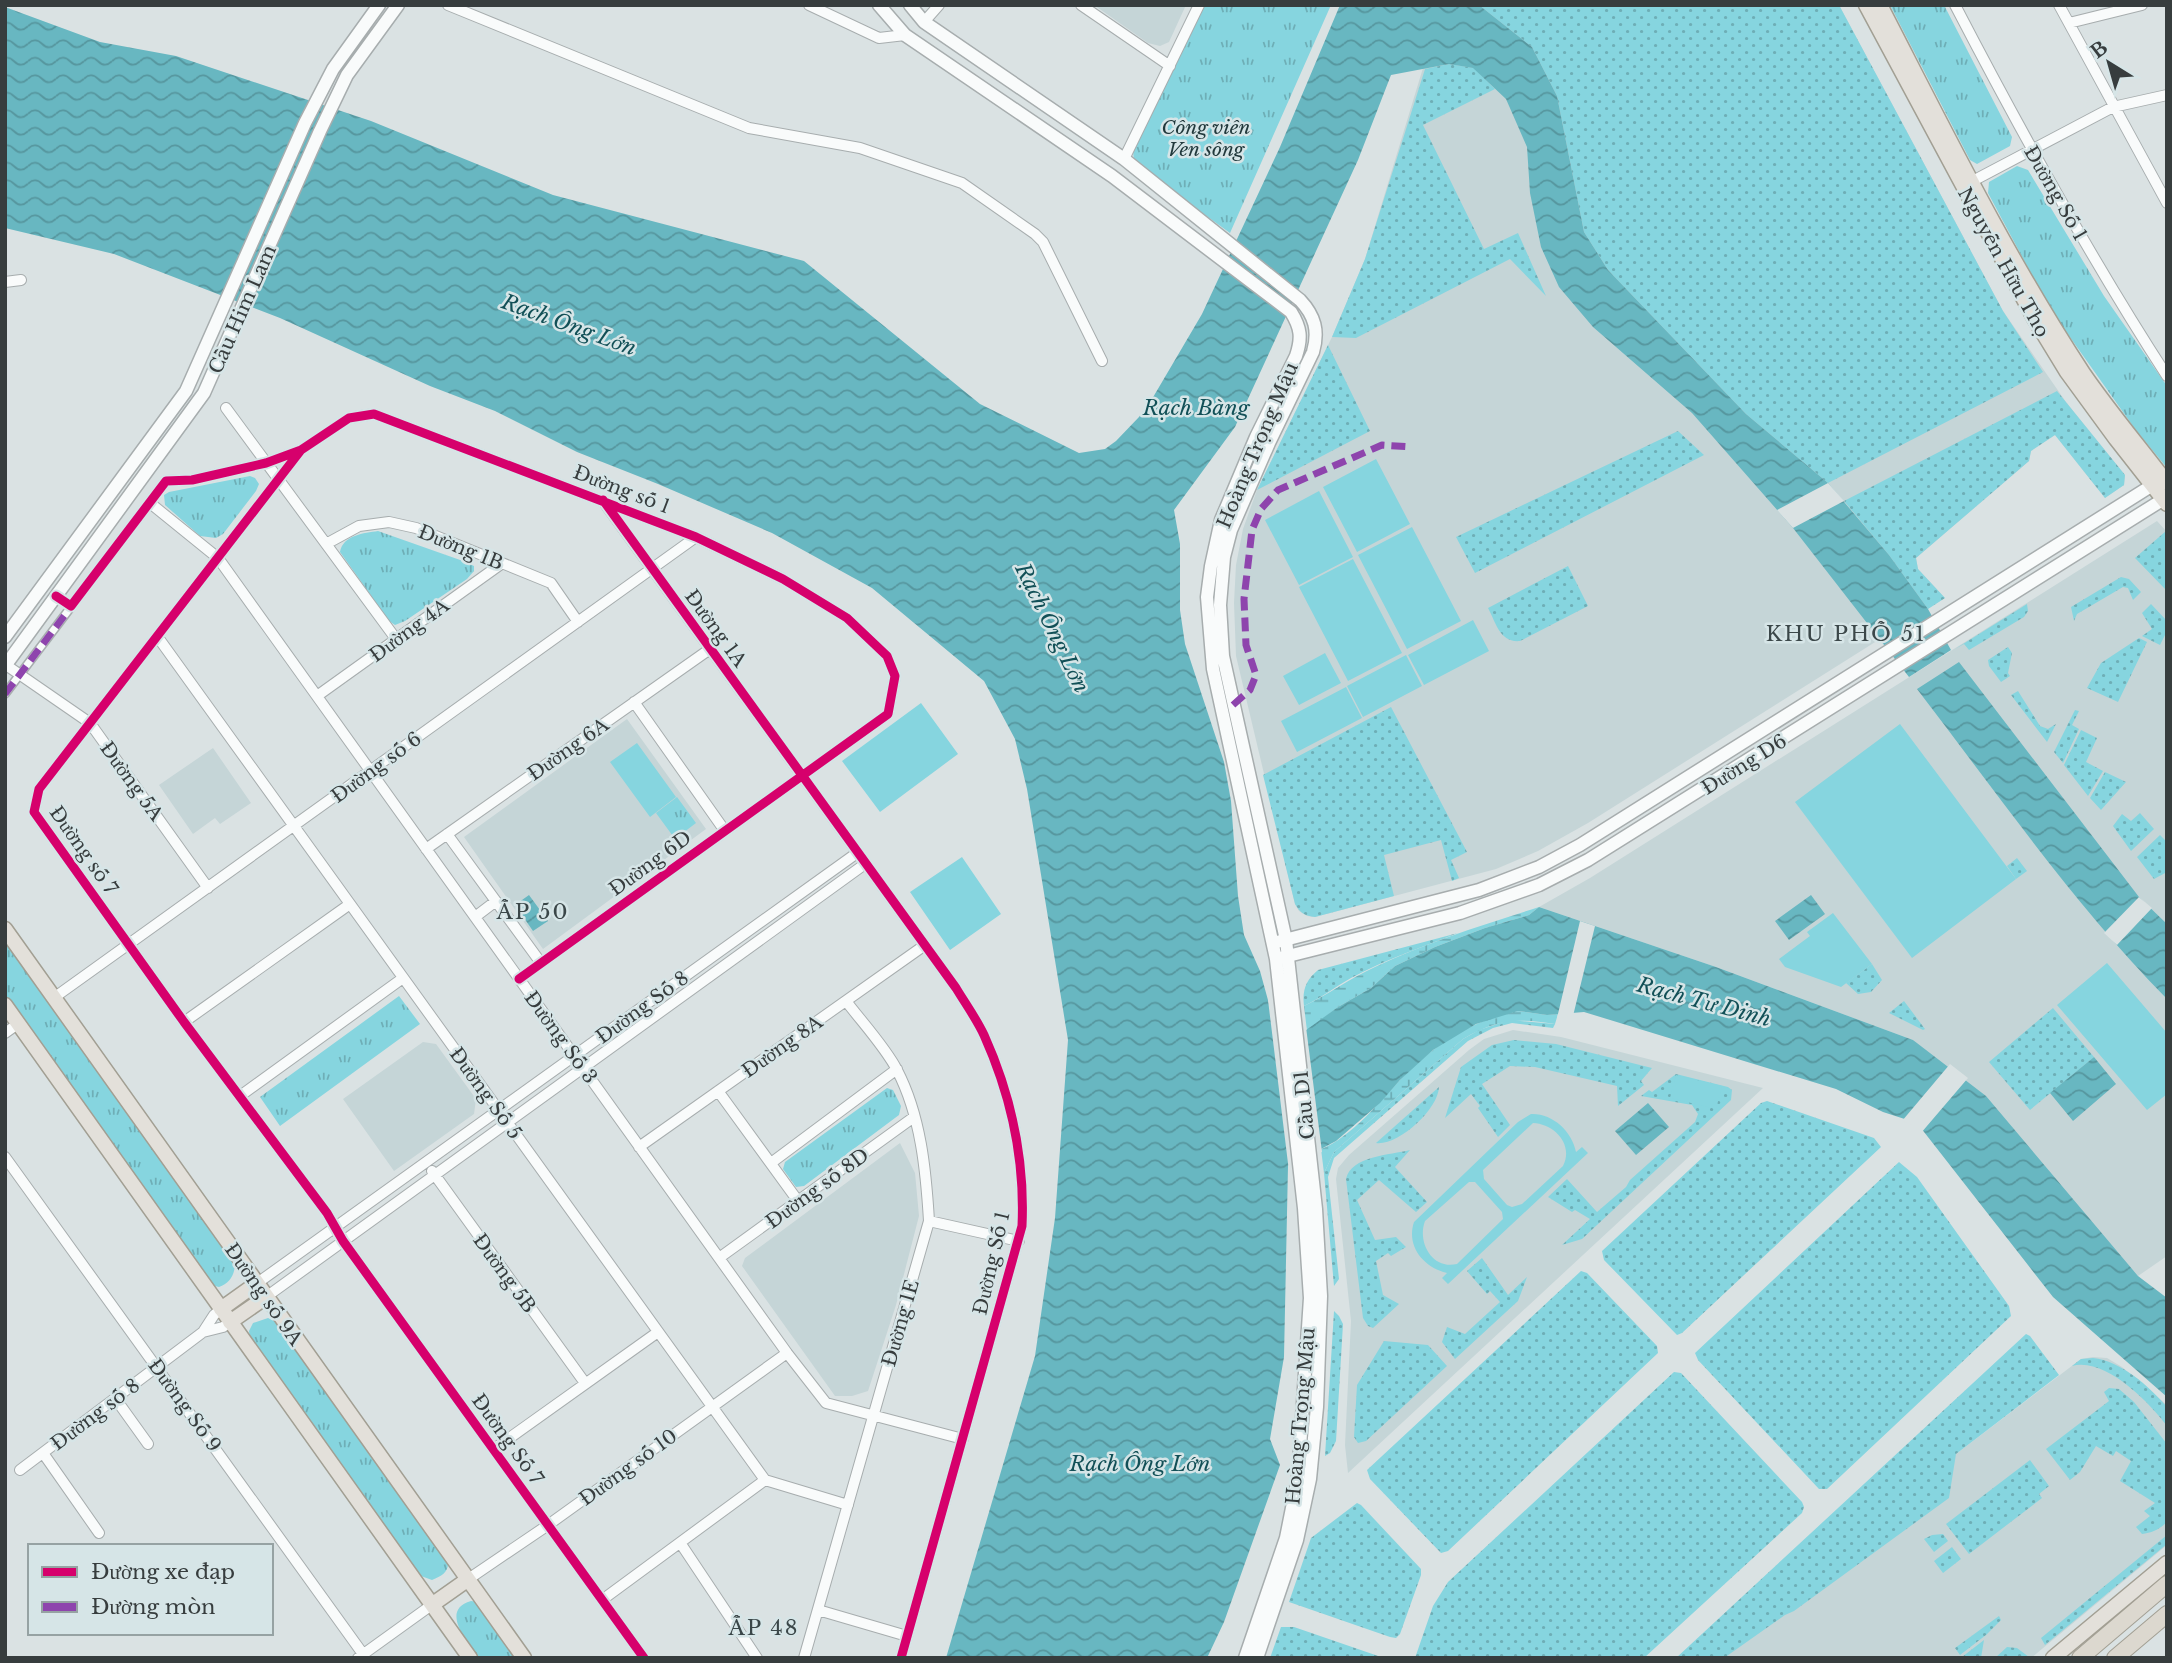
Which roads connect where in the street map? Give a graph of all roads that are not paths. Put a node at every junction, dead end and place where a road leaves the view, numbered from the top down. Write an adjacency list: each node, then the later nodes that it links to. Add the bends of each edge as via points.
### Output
1 (379, 5): 46 (main road, Cầu Him Lam, via 333,69 305,123 186,391)
2 (398, 5): 43 (main road, Cầu Him Lam, via 348,75 320,131 204,393)
3 (448, 5): 28 (street, via 749,128 860,148 962,183 1043,242)
4 (809, 5): 17 (street, via 879,38)
5 (879, 5): 17 (main road, Hoàng Trọng Mậu)
6 (910, 5): 15 (main road, Hoàng Trọng Mậu)
7 (939, 5): 15 (street)
8 (1081, 5): 18 (street)
9 (1199, 5): 18 (street)
10 (1866, 5): 23 (main road, Nguyễn Hữu Thọ)
11 (1880, 5): 23 (main road, Nguyễn Hữu Thọ)
12 (1955, 5): 21 (street, Đường Số 1)
13 (2059, 5): 16 (street)
14 (2142, 5): 16 (street)
15 (925, 22): 17 (main road); 22 (main road, Hoàng Trọng Mậu)
16 (2068, 23): 20 (street)
17 (905, 35): 73 (main road, Hoàng Trọng Mậu, via 1112,176 1291,312 1300,327 1296,356 1221,520 1207,615 1213,669)
18 (1171, 66): 22 (street)
19 (2167, 95): 20 (street)
20 (2113, 107): 21 (street); 24 (street)
21 (2031, 151): 23 (street); 29 (street, Đường Số 1)
22 (1124, 159): 72 (main road, Hoàng Trọng Mậu, via 1300,300 1316,325 1314,352 1231,530 1221,583 1223,656)
23 (1966, 184): 34 (main road, Nguyễn Hữu Thọ, via 2034,318 2067,372)
24 (2163, 187): 25 (street)
25 (2167, 203)
26 (21, 280): 27 (street)
27 (5, 282)
28 (1102, 361)
29 (2167, 376)
30 (226, 408): 32 (street)
31 (301, 450): 32 (street, Đường số 1); 33 (street, Đường số 7); 35 (street, Đường số 1, via 349,418 374,414)
32 (266, 463): 33 (street); 37 (street, Đường số 1, via 192,480 166,481)
33 (278, 479): 39 (street); 40 (street, Đường số 7)
34 (2161, 482): 36 (main road, Nguyễn Hữu Thọ); 50 (main road, Đường D6)
35 (603, 500): 38 (street, Đường số 1); 42 (street, Đường 1A)
36 (2166, 500): 52 (main road, Đường D6)
37 (150, 503): 40 (street, Đường Số 3); 43 (street, via 71,606); 51 (street)
38 (696, 537): 42 (street, Đường số 6); 58 (street, Đường số 1, via 782,579 846,618 887,656 895,676 888,714)
39 (326, 544): 41 (street, Đường 1B, via 359,526 389,522 416,528); 47 (street)
40 (218, 558): 45 (street, Đường số 7); 54 (street, Đường Số 3)
41 (501, 564): 44 (street, Đường 1B, via 551,583); 47 (street, Đường 4A)
42 (652, 568): 44 (street, Đường số 6); 48 (street, Đường 1A)
43 (57, 596): 49 (main road, Cầu Him Lam)
44 (578, 622): 57 (street, Đường số 6)
45 (157, 636): 56 (street, Đường số 7); 59 (street, Đường Số 5)
46 (5, 637)
47 (396, 639): 54 (street, Đường 4A)
48 (710, 649): 55 (street, Đường 6A); 58 (street, Đường 1A)
49 (6, 666): 51 (street, Đường 5A)
50 (1861, 669): 52 (main road); 62 (main road, Đường D6)
51 (20, 674): 53 (street); 56 (street, Đường 5A)
52 (1870, 684): 65 (main road, Đường D6)
53 (5, 694)
54 (317, 696): 57 (street, Đường Số 3)
55 (634, 702): 60 (street); 61 (street, Đường 6A)
56 (90, 723): 67 (street, Đường 5A); 74 (street, Đường số 7, via 39,789 34,812)
57 (370, 771): 59 (street, Đường số 6); 63 (street, Đường Số 3)
58 (802, 776): 60 (street, Đường 6D); 64 (street)
59 (294, 826): 67 (street, Đường số 6); 69 (street, Đường Số 5)
60 (725, 831): 77 (street, Đường 6D)
61 (447, 834): 63 (street, Đường 6A); 68 (street)
62 (1580, 845): 65 (main road); 72 (main road, Đường D6, via 1479,890)
63 (426, 849): 70 (street, Đường Số 3)
64 (857, 853): 66 (street, Đường Số 1); 87 (street, Đường Số 8)
65 (1588, 860): 76 (main road, Đường D6, via 1496,902)
66 (865, 864): 75 (street, Đường Số 1); 88 (street, Đường Số 8)
67 (208, 888): 74 (street, Đường số 6)
68 (496, 901): 70 (street); 77 (street)
69 (350, 904): 78 (street, Đường Số 5); 84 (street)
70 (475, 917): 79 (street, Đường Số 3)
71 (5, 929): 80 (main road, Đường số 9A)
72 (1286, 940): 73 (main road, Đường D6); 76 (main road, Hoàng Trọng Mậu)
73 (1273, 943): 76 (main road, Hoàng Trọng Mậu)
74 (128, 944): 80 (street, Đường số 6); 84 (street, Đường số 7)
75 (925, 946): 81 (street, Đường 8A); 105 (street, Đường Số 1, via 956,988 999,1071 1022,1177)
76 (1282, 958): 82 (main road, Hoàng Trọng Mậu)
77 (541, 964): 79 (street, Đường 6D)
78 (403, 978): 91 (street); 92 (street, Đường Số 5)
79 (519, 979): 87 (street, Đường Số 3)
80 (55, 997): 107 (main road, Đường số 9A)
81 (846, 1001): 89 (street, Đường 1E); 90 (street, Đường 8A)
82 (1287, 1002): 101 (main road, Cầu D1)
83 (5, 1005): 85 (main road)
84 (184, 1022): 91 (street, Đường số 7)
85 (19, 1023): 86 (street); 109 (main road)
86 (5, 1033)
87 (575, 1056): 88 (street, Đường Số 3); 92 (street, Đường Số 8)
88 (583, 1068): 94 (street, Đường Số 8); 95 (street, Đường Số 3)
89 (897, 1069): 93 (street, Đường 1E); 98 (street)
90 (718, 1091): 95 (street, Đường 8A); 98 (street)
91 (240, 1096): 103 (street, Đường số 7)
92 (499, 1110): 94 (street, Đường Số 5); 97 (street, Đường Số 8)
93 (914, 1116): 100 (street, Đường số 8D); 102 (street, Đường 1E, via 926,1172)
94 (507, 1122): 99 (street, Đường Số 8); 112 (street, Đường Số 5)
95 (639, 1147): 106 (street, Đường Số 3)
96 (5, 1157): 114 (street, Đường Số 9)
97 (425, 1163): 99 (street, Đường 5B); 103 (street, Đường Số 8)
98 (771, 1163): 100 (street)
99 (434, 1175): 104 (street, Đường Số 8); 115 (street, Đường 5B)
100 (798, 1201): 106 (street, Đường số 8D)
101 (1310, 1209): 124 (main road, Hoàng Trọng Mậu, via 1317,1407)
102 (929, 1221): 105 (street); 118 (street, Đường 1E)
103 (335, 1228): 104 (street, Đường số 7); 107 (street, Đường Số 8)
104 (343, 1241): 108 (street, Đường Số 8); 121 (street, Đường Số 7)
105 (1019, 1241): 119 (street, Đường Số 1)
106 (719, 1258): 113 (street, Đường Số 3)
107 (256, 1284): 108 (main road, Đường số 9A); 109 (main road)
108 (266, 1297): 110 (main road); 131 (main road, Đường số 9A)
109 (221, 1309): 110 (main road); 111 (street, Đường số 8)
110 (230, 1322): 111 (street, Đường số 8); 135 (main road)
111 (204, 1332): 114 (street, Đường số 8)
112 (658, 1332): 115 (street); 117 (street, Đường Số 5)
113 (787, 1353): 117 (street, Đường số 10); 118 (street, Đường Số 3, via 826,1403)
114 (157, 1367): 116 (street, Đường số 8); 140 (street, Đường Số 9)
115 (586, 1383): 121 (street)
116 (115, 1398): 120 (street); 122 (street, Đường số 8)
117 (712, 1406): 125 (street, Đường Số 5); 127 (street, Đường số 10)
118 (873, 1415): 119 (street, Đường Số 3); 126 (street, Đường 1E)
119 (962, 1438): 138 (street, Đường Số 1)
120 (148, 1444)
121 (494, 1449): 127 (street, Đường Số 7)
122 (43, 1453): 123 (street, Đường số 8); 128 (street)
123 (20, 1470)
124 (1304, 1479): 147 (main road, Hoàng Trọng Mậu); 148 (main road, Hoàng Trọng Mậu, via 1297,1540)
125 (765, 1480): 126 (street); 129 (street)
126 (848, 1505): 136 (street, Đường 1E)
127 (548, 1525): 131 (street, Đường số 10); 134 (street, Đường Số 7)
128 (99, 1533)
129 (681, 1544): 134 (street); 144 (street)
130 (2167, 1563): 133 (main road)
131 (467, 1580): 135 (main road); 142 (main road, Đường số 9A)
132 (2167, 1584): 133 (highway)
133 (2141, 1594): 149 (main road); 150 (highway)
134 (602, 1600): 143 (street, Đường Số 7)
135 (433, 1604): 140 (street); 141 (main road)
136 (818, 1609): 138 (street); 145 (street, Đường 1E)
137 (2163, 1617): 139 (highway)
138 (907, 1636): 146 (street, Đường Số 1)
139 (2135, 1640): 151 (highway); 152 (highway)
140 (360, 1656)
141 (471, 1658)
142 (524, 1658)
143 (644, 1658)
144 (757, 1658)
145 (804, 1658)
146 (901, 1658)
147 (1245, 1658)
148 (1257, 1658)
149 (2053, 1658)
150 (2080, 1658)
151 (2115, 1658)
152 (2132, 1658)

